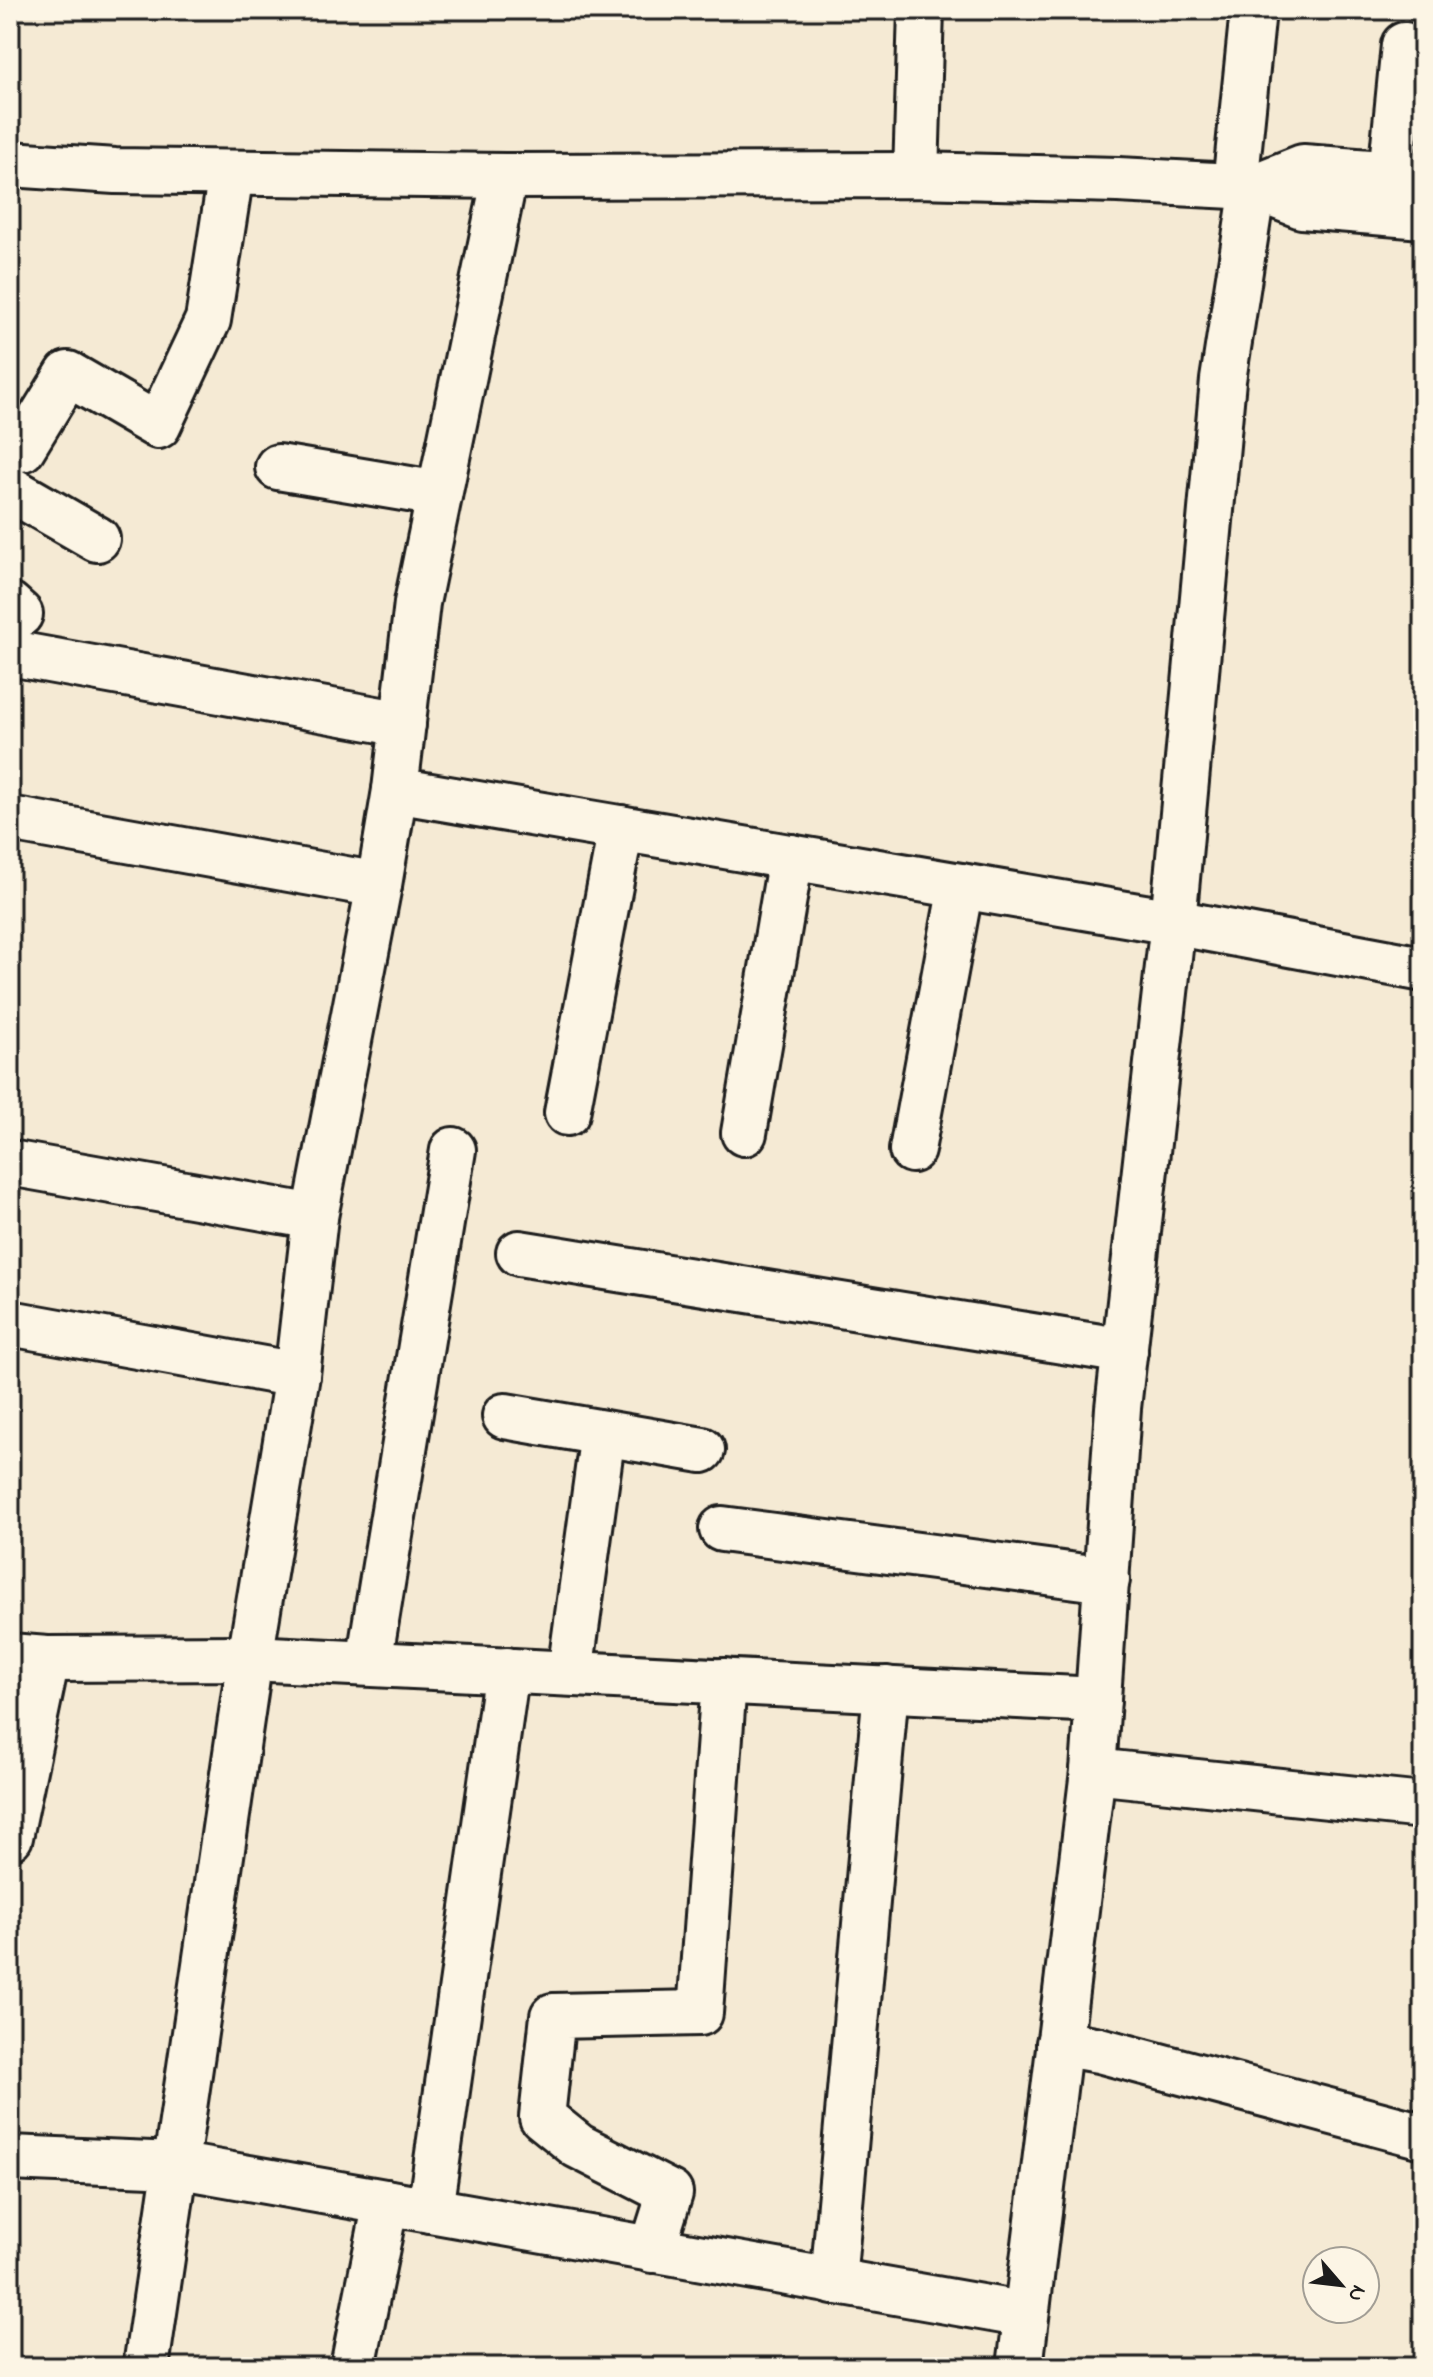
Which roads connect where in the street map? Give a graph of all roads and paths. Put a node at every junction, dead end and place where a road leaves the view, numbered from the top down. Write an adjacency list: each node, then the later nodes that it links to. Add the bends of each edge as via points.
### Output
1 (921, 10): 6 (street)
2 (1253, 10): 9 (street)
3 (1404, 45): 7 (street)
4 (10, 164): 5 (street)
5 (231, 173): 8 (street); 11 (street, via 208,320 158,426 68,374 22,449)
6 (916, 175): 8 (street); 9 (street)
7 (1407, 175): 9 (street, via 1303,167)
8 (505, 176): 14 (street)
9 (1244, 186): 10 (street, via 1302,206); 24 (street)
10 (1423, 216)
11 (10, 449)
12 (278, 467): 14 (street)
13 (10, 489): 15 (street)
14 (439, 494): 17 (street, via 417,603)
15 (97, 539)
16 (13, 624): 17 (street)
17 (403, 724): 18 (street)
18 (395, 790): 20 (street); 22 (street)
19 (10, 819): 22 (street)
20 (621, 828): 21 (street); 26 (street)
21 (791, 857): 23 (street); 27 (street)
22 (379, 885): 31 (street)
23 (961, 886): 24 (street); 29 (street)
24 (1173, 922): 25 (street); 34 (street)
25 (1423, 969)
26 (567, 1113)
27 (744, 1133)
28 (453, 1150): 43 (street)
29 (912, 1150)
30 (10, 1163): 31 (street)
31 (315, 1217): 35 (street)
32 (519, 1253): 34 (street)
33 (10, 1323): 35 (street)
34 (1125, 1351): 40 (street)
35 (297, 1375): 42 (street)
36 (505, 1416): 37 (street)
37 (603, 1433): 38 (street); 45 (street)
38 (702, 1450)
39 (722, 1529): 40 (street)
40 (1107, 1580): 48 (street)
41 (28, 1657): 42 (street); 51 (street)
42 (250, 1658): 43 (street); 55 (street)
43 (369, 1663): 44 (street)
44 (507, 1670): 45 (street); 57 (street)
45 (570, 1673): 46 (street)
46 (724, 1681): 47 (street); 58 (street, via 700,2013 553,2016 542,2117 578,2146 670,2193)
47 (886, 1689): 48 (street); 59 (street)
48 (1098, 1700): 49 (street)
49 (1093, 1771): 50 (street); 52 (street)
50 (1423, 1806)
51 (10, 1837)
52 (1059, 2043): 53 (street); 60 (street)
53 (1423, 2136)
54 (10, 2158): 55 (street)
55 (175, 2165): 56 (street); 61 (street)
56 (386, 2202): 57 (street); 62 (street)
57 (430, 2210): 58 (street)
58 (652, 2250): 59 (street)
59 (833, 2282): 60 (street)
60 (1026, 2315): 63 (street)
61 (146, 2367)
62 (353, 2367)
63 (1020, 2367)

